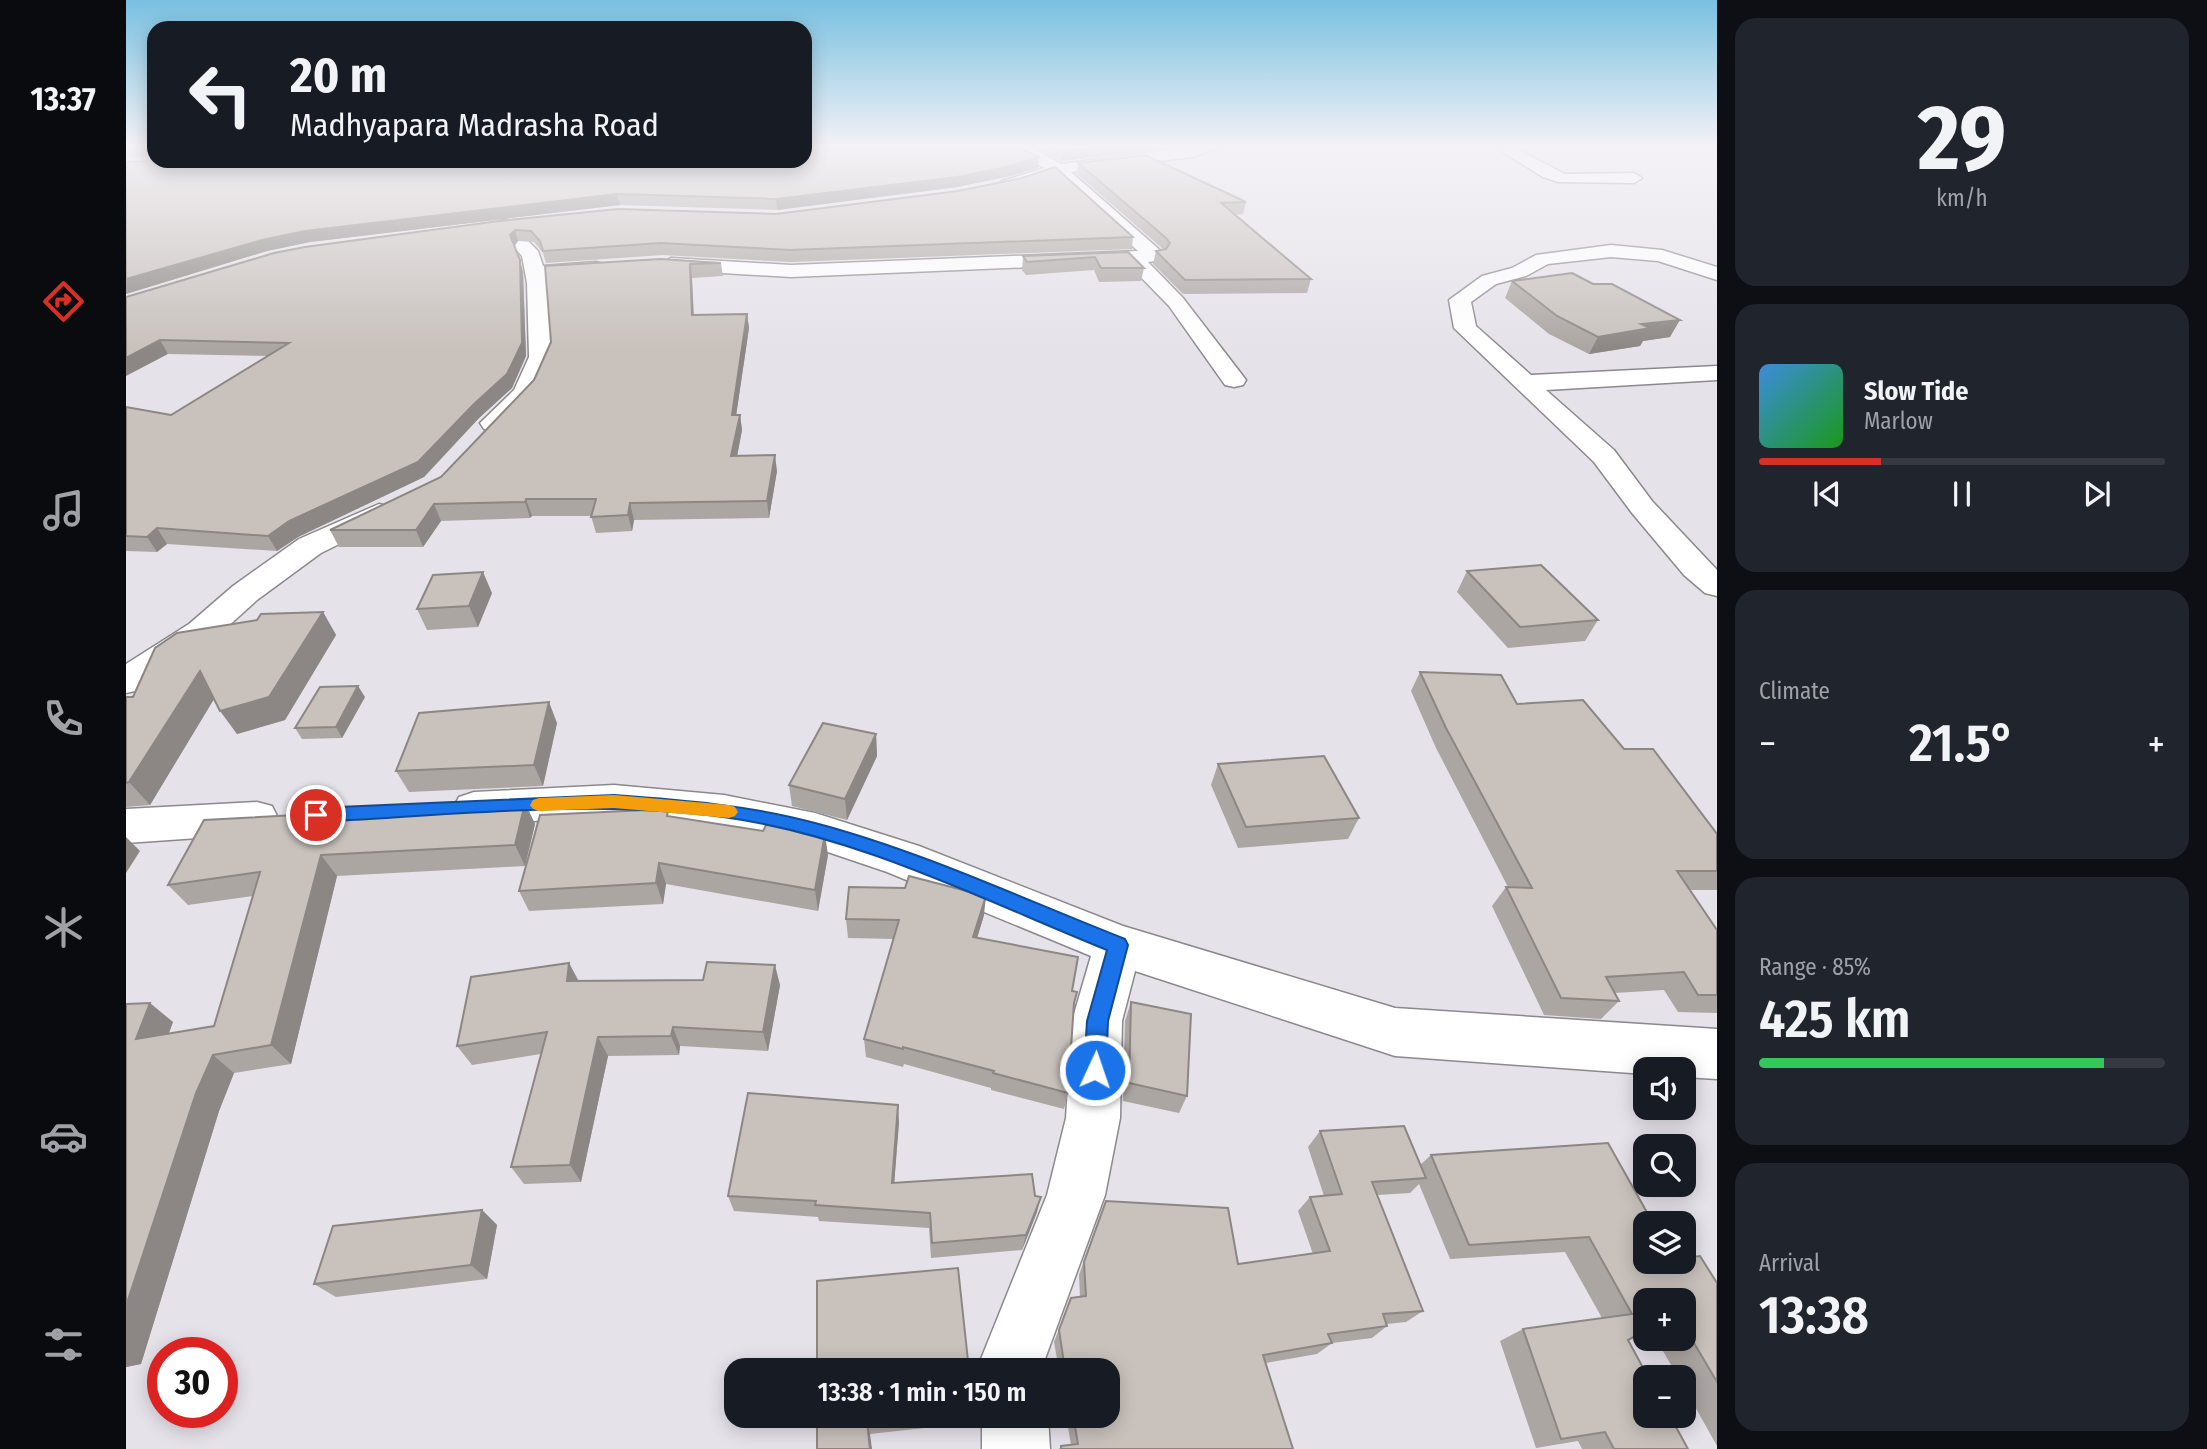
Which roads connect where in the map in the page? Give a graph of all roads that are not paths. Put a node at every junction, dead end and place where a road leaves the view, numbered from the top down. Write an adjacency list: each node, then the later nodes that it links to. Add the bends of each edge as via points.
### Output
1 (1109, 214): 3 (street, via 1156,254)
2 (505, 225): 6 (street, via 531,255)
3 (1133, 258): 4 (street, via 791,271); 9 (street, via 1176,302)
4 (650, 264)
5 (612, 267): 6 (street)
6 (536, 272): 11 (street, via 541,357 525,393)
7 (1717, 274): 10 (street, via 1662,256 1611,251 1544,258 1519,272 1489,280 1460,300 1465,328)
8 (1717, 373): 10 (street)
9 (1234, 380)
10 (1525, 383): 13 (street, via 1604,456 1642,508)
11 (472, 446)
12 (408, 501): 14 (street, via 310,545 201,632)
13 (1717, 586)
14 (126, 681)
15 (431, 810): 18 (street, via 614,801 724,811 815,830 903,859)
16 (293, 816): 17 (street)
17 (126, 826)
18 (1118, 945): 19 (street, via 1395,1032); 20 (street, via 1097,1021 1093,1118 1076,1195)
19 (1717, 1054)
20 (1013, 1358)
21 (1015, 1428): 22 (street)
22 (1016, 1449)

